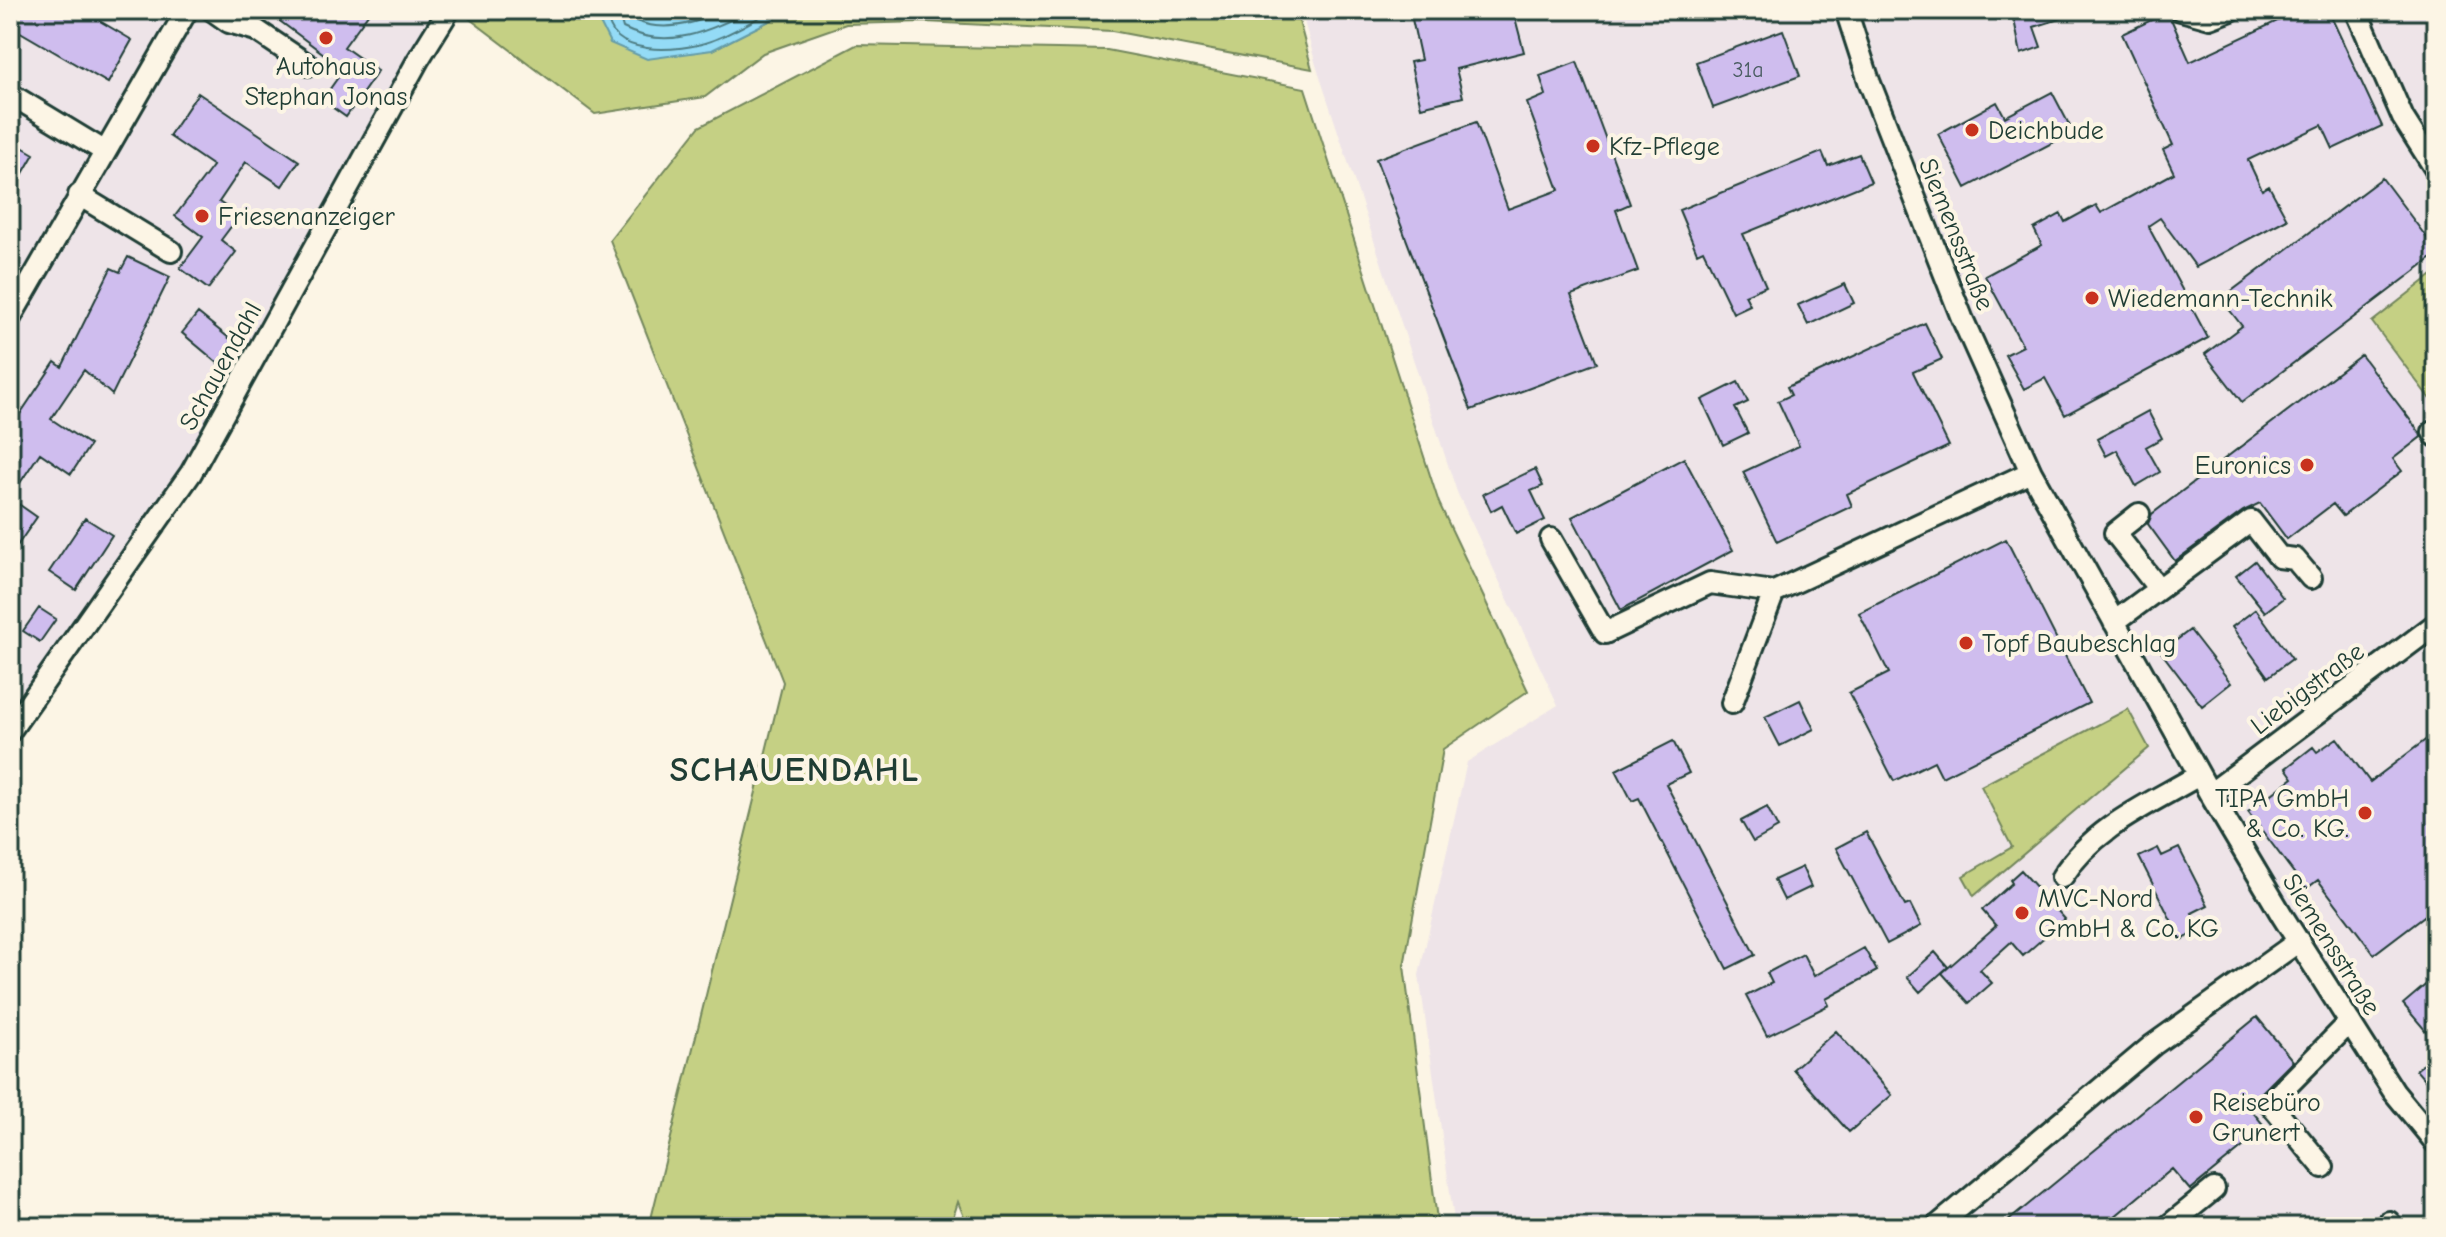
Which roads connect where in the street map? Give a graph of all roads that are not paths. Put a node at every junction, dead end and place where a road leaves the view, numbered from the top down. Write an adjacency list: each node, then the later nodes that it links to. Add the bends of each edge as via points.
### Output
1 (187, 10): 10 (street)
2 (212, 10): 8 (street, via 256,30)
3 (449, 10): 24 (street, Schauendahl, via 191,473)
4 (1846, 10): 15 (street, Siemensstraße, via 1962,318)
5 (2181, 10): 6 (street, via 2210,18)
6 (2231, 10)
7 (2356, 10): 11 (street, via 2403,118)
8 (308, 65)
9 (10, 94): 10 (street)
10 (104, 151): 12 (street)
11 (2436, 170)
12 (79, 195): 13 (street); 14 (street)
13 (171, 251)
14 (10, 318)
15 (2031, 472): 20 (street); 21 (street, Siemensstraße)
16 (2139, 514): 19 (street, via 2115,533)
17 (1551, 539): 20 (street, via 1605,633 1710,583)
18 (2311, 578): 19 (street, via 2295,559 2279,557 2251,521)
19 (2159, 589): 21 (street)
20 (1774, 592): 23 (street)
21 (2114, 622): 25 (street, Siemensstraße)
22 (2436, 624): 26 (street, Liebigstraße)
23 (1732, 703)
24 (10, 731)
25 (2199, 775): 26 (street, Siemensstraße); 27 (street, via 2095,836)
26 (2210, 794): 28 (street, Siemensstraße)
27 (2062, 877)
28 (2299, 941): 29 (street, Siemensstraße); 33 (street, via 2153,1045)
29 (2350, 1022): 30 (street, Siemensstraße, via 2394,1092); 31 (street, via 2270,1103)
30 (2436, 1143)
31 (2323, 1167)
32 (2214, 1189): 34 (street)
33 (1936, 1227)
34 (2167, 1227)

